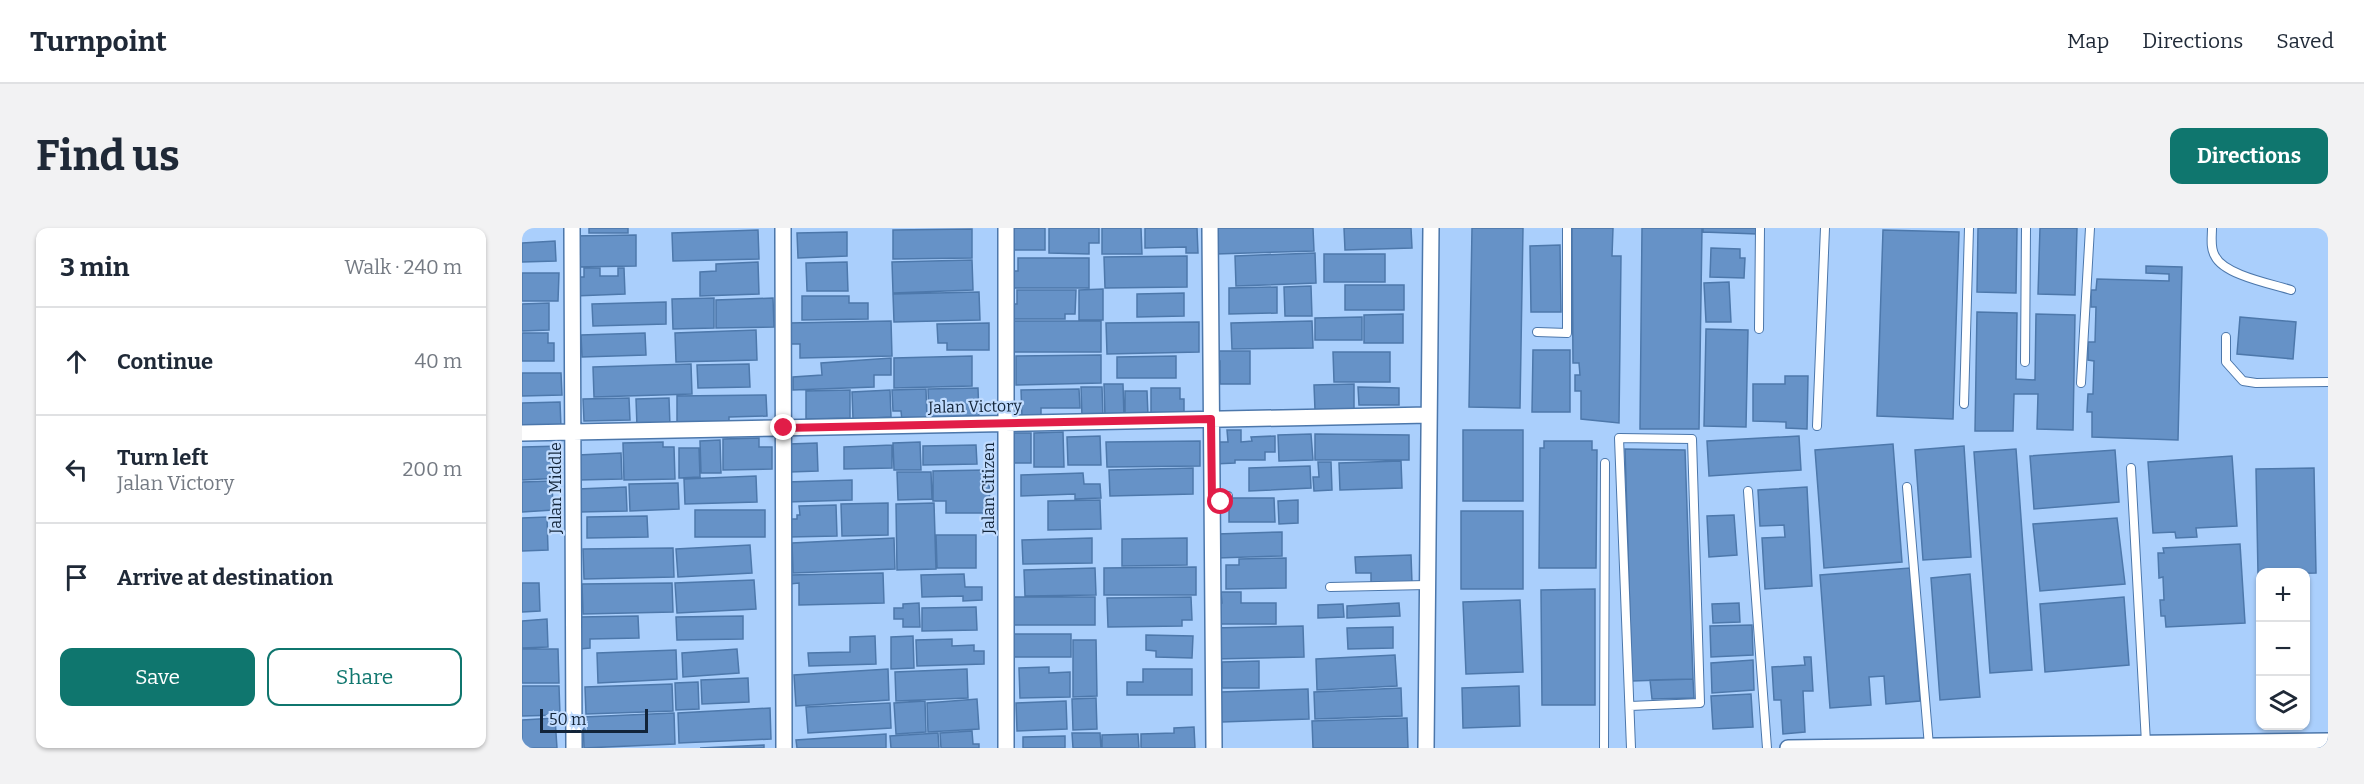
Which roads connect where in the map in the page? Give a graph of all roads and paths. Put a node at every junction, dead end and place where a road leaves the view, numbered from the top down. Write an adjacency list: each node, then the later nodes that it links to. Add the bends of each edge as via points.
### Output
1 (572, 228): 26 (street, Jalan Middle)
2 (783, 228): 25 (street)
3 (1006, 228): 23 (street, Jalan Citizen)
4 (1210, 228): 22 (street)
5 (1431, 228): 21 (street)
6 (1567, 228): 15 (lane, via 1567,333)
7 (1760, 228): 14 (lane)
8 (1825, 228): 24 (lane)
9 (1969, 228): 20 (lane)
10 (2026, 228): 17 (lane)
11 (2090, 228): 18 (lane)
12 (2212, 228): 13 (lane, via 2212,248 2220,264)
13 (2291, 290)
14 (1759, 329)
15 (1537, 332)
16 (2226, 337): 19 (lane, via 2226,362 2244,381)
17 (2025, 362)
18 (2081, 382)
19 (2328, 382)
20 (1964, 405)
21 (1429, 415): 22 (street, Jalan Victory); 34 (street)
22 (1211, 419): 23 (street, Jalan Victory); 33 (street)
23 (1006, 423): 25 (street, Jalan Victory); 44 (street, Jalan Citizen)
24 (1817, 426)
25 (784, 428): 26 (street, Jalan Victory); 43 (street)
26 (572, 432): 27 (street, Jalan Victory); 42 (street, Jalan Middle)
27 (522, 433)
28 (1605, 463): 47 (lane)
29 (2131, 468): 38 (lane)
30 (1907, 487): 40 (lane)
31 (1748, 491): 49 (lane)
32 (1228, 496): 33 (lane, via 1226,501)
33 (1212, 503): 45 (street)
34 (1427, 585): 35 (lane); 46 (street)
35 (1330, 587)
36 (1630, 706): 36 (lane, via 1619,438 1692,439 1700,703); 48 (lane)
37 (2328, 741): 39 (street)
38 (2146, 743): 39 (street); 40 (street)
39 (2240, 745)
40 (1929, 746): 41 (street)
41 (1852, 747): 50 (street)
42 (574, 748)
43 (784, 748)
44 (1006, 748)
45 (1214, 748)
46 (1426, 748)
47 (1604, 748)
48 (1631, 748)
49 (1767, 748)
50 (1788, 748)

